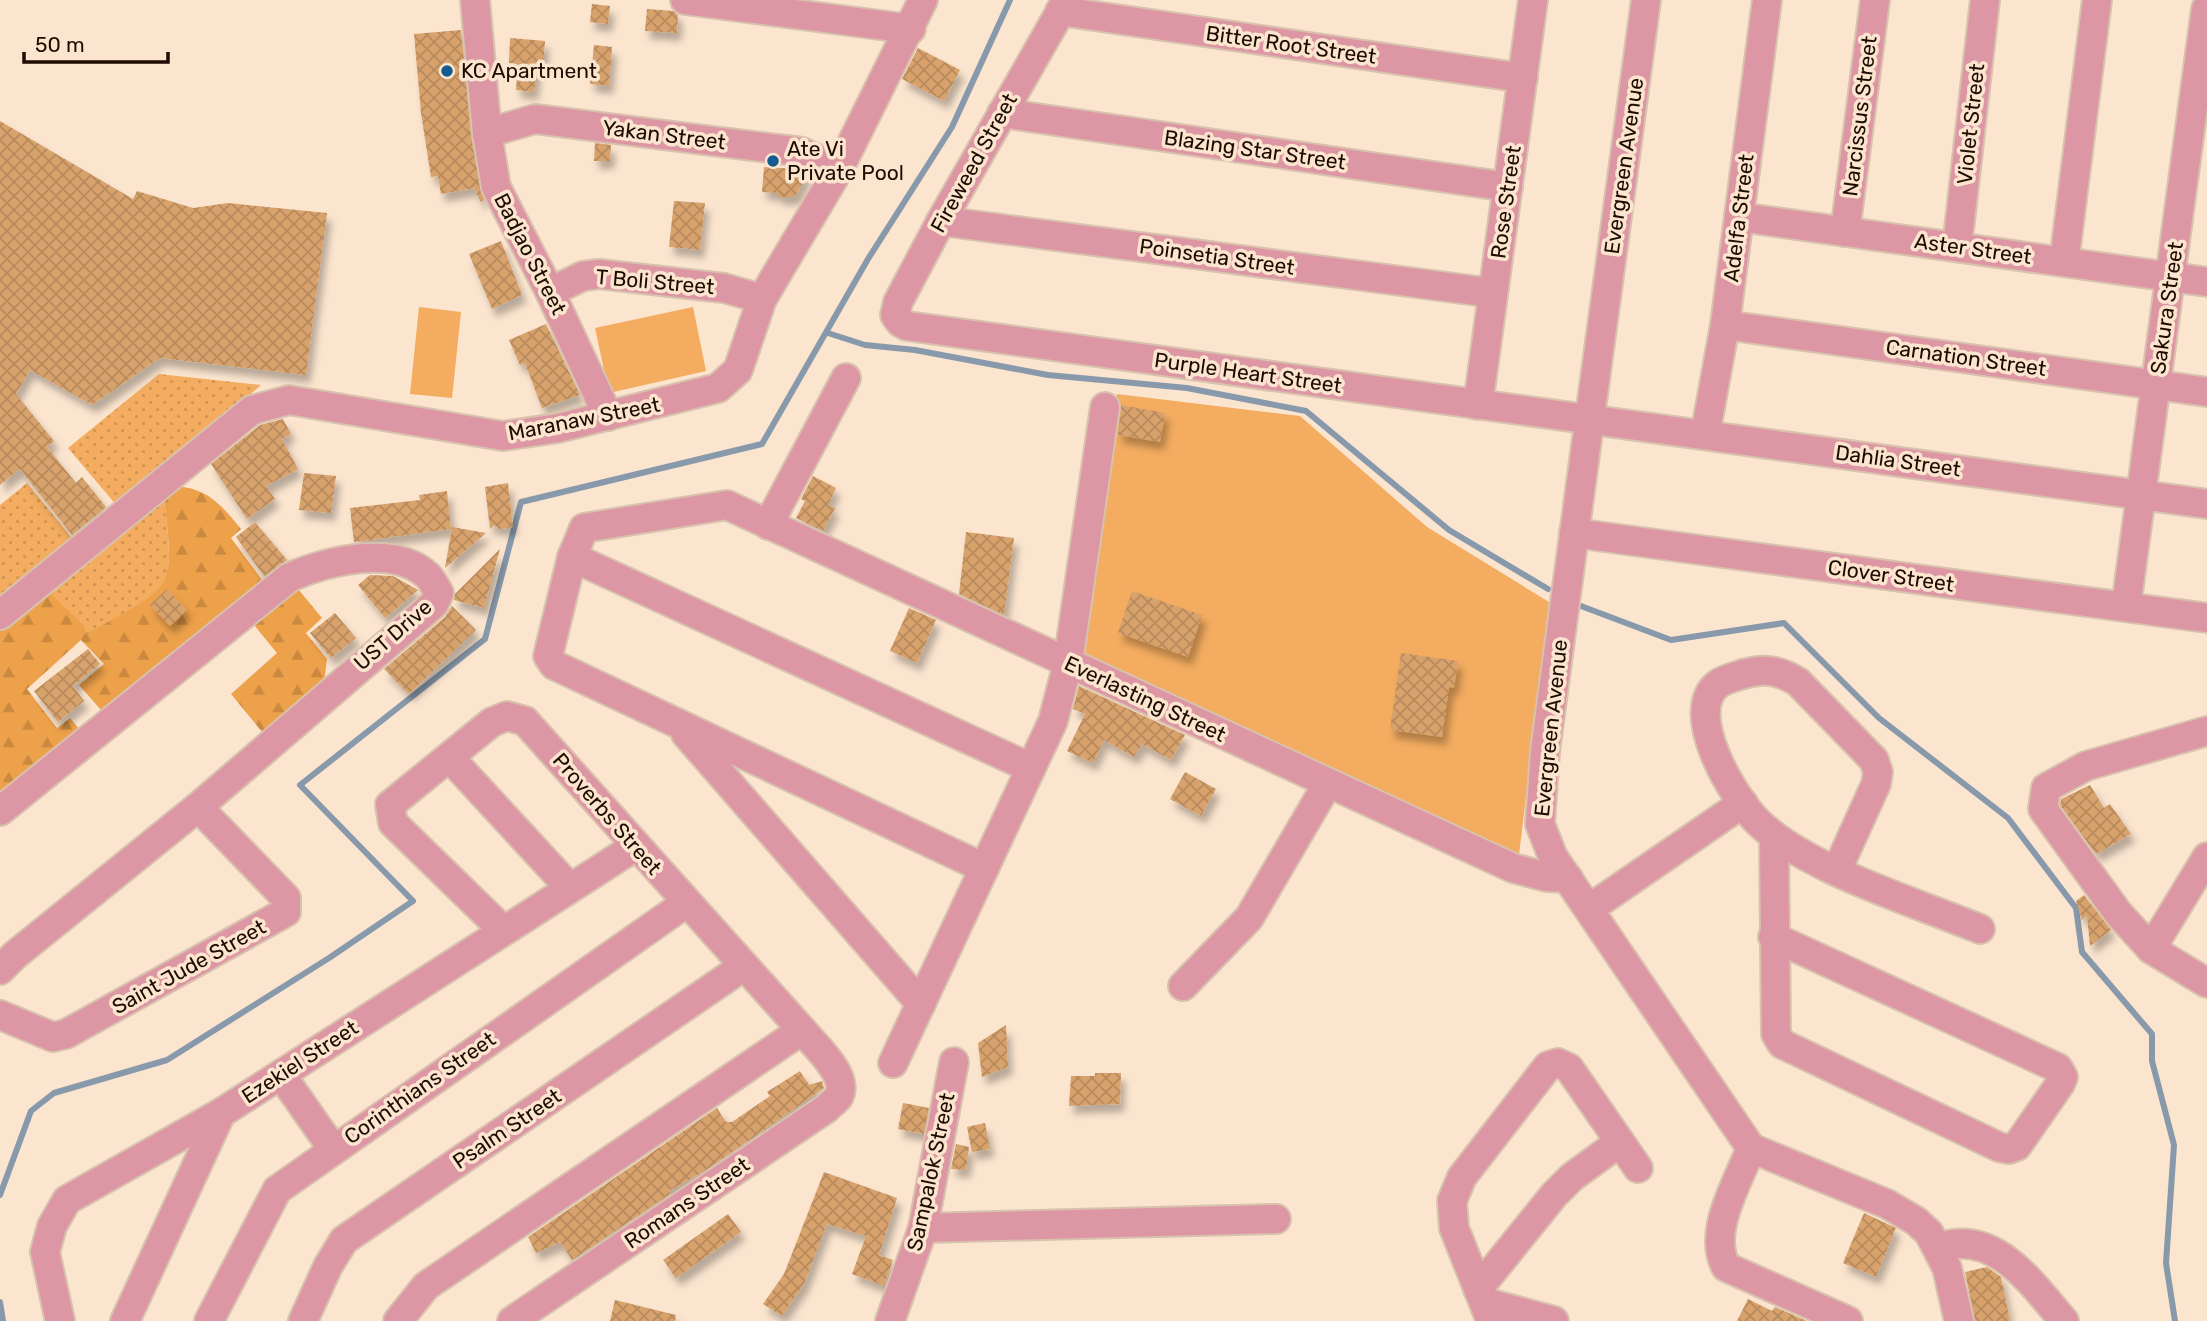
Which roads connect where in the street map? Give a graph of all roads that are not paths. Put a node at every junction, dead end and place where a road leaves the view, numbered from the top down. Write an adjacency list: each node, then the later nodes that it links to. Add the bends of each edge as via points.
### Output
1 (475, 0): 16 (street, Badjao Street)
2 (685, 0): 13 (street)
3 (923, 0): 13 (street, Maranaw Street)
4 (1533, 0): 14 (street, Rose Street)
5 (1646, 0): 37 (street, Evergreen Avenue)
6 (1768, 0): 19 (street, Adelfa Street)
7 (1875, 0): 21 (street, Narcissus Street)
8 (1985, 0): 22 (street, Violet Street)
9 (2097, 0): 23 (street)
10 (2192, 0): 12 (street)
11 (1063, 6): 14 (street, Bitter Root Street); 15 (street, Fireweed Street)
12 (2207, 10): 24 (street, Sakura Street)
13 (911, 29): 17 (street, Maranaw Street)
14 (1522, 78): 18 (street, Rose Street)
15 (1002, 113): 18 (street, Blazing Star Street); 20 (street, Fireweed Street)
16 (487, 133): 17 (street, Yakan Street, via 535,119 802,152); 26 (street, Badjao Street, via 496,187)
17 (839, 169): 28 (street, Maranaw Street)
18 (1508, 187): 27 (street, Rose Street)
19 (1739, 217): 21 (street, Aster Street); 29 (street, Adelfa Street)
20 (941, 220): 27 (street, Poinsetia Street); 30 (street, Fireweed Street, via 898,302 895,315)
21 (1844, 232): 22 (street, Aster Street)
22 (1957, 247): 23 (street, Aster Street)
23 (2064, 262): 24 (street, Aster Street)
24 (2171, 277): 25 (street, Aster Street); 32 (street, Sakura Street)
25 (2207, 282)
26 (550, 292): 28 (street, T Boli Street, via 583,276 599,274 724,288); 36 (street, Badjao Street)
27 (1493, 293): 34 (street, Rose Street)
28 (762, 299): 36 (street, Maranaw Street, via 730,379 705,393)
29 (1725, 325): 32 (street, Carnation Street); 38 (street, Adelfa Street)
30 (907, 326): 34 (street, Purple Heart Street)
31 (846, 378): 41 (street)
32 (2156, 384): 33 (street, Carnation Street); 39 (street, Sakura Street)
33 (2207, 392)
34 (1478, 405): 37 (street, Purple Heart Street)
35 (1105, 407): 47 (street)
36 (608, 416): 45 (street, Maranaw Street, via 503,436 289,400 269,403 252,410)
37 (1590, 420): 38 (street, Dahlia Street); 42 (street, Evergreen Avenue)
38 (1704, 435): 39 (street, Dahlia Street)
39 (2142, 493): 40 (street, Dahlia Street); 44 (street, Sakura Street)
40 (2207, 505)
41 (768, 525): 43 (street, Everlasting Street, via 727,505 584,528); 47 (street, Everlasting Street)
42 (1574, 533): 44 (street, Clover Street); 61 (street, Evergreen Avenue, via 1539,805 1545,839)
43 (572, 556): 48 (street, via 550,661); 51 (street)
44 (2126, 607): 46 (street, Clover Street)
45 (0, 615)
46 (2207, 618)
47 (1068, 663): 51 (street, via 1053,721); 52 (street, Everlasting Street)
48 (679, 726): 59 (street); 73 (street)
49 (2205, 735): 68 (street, via 2086,766 2046,788 2042,798 2043,808 2110,903)
50 (450, 758): 57 (street, Proverbs Street, via 492,722 516,716); 62 (street); 66 (street, Proverbs Street, via 390,805 393,823)
51 (1031, 768): 59 (street)
52 (1328, 783): 61 (street, Everlasting Street, via 1513,868); 72 (street, via 1249,918)
53 (1743, 803): 56 (street); 60 (street, via 1708,737 1709,695 1718,684 1754,671 1784,673 1867,751 1878,772); 64 (street)
54 (198, 807): 55 (street, UST Drive, via 434,604 439,593 428,575 406,561 380,558 316,566 290,577); 70 (street, UST Drive); 74 (street, Saint Jude Street, via 286,898 286,912 66,1034 53,1037)
55 (0, 811)
56 (1774, 837): 60 (street); 67 (street)
57 (636, 846): 62 (street, Ezekiel Street); 63 (street, Proverbs Street)
58 (2207, 857): 68 (street)
59 (984, 868): 73 (street)
60 (1837, 870): 65 (street)
61 (1568, 878): 64 (street, Evergreen Avenue)
62 (570, 888): 66 (street, Ezekiel Street)
63 (686, 903): 69 (street, Proverbs Street); 83 (street, Corinthians Street)
64 (1589, 909): 82 (street, Evergreen Avenue)
65 (1980, 929)
66 (503, 930): 79 (street, Ezekiel Street)
67 (1773, 937): 67 (street, via 1776,1034 1792,1050 2010,1149 2017,1146 2060,1084 2063,1076 2058,1068)
68 (2151, 949): 71 (street)
69 (744, 966): 75 (street, Proverbs Street); 92 (street, Psalm Street, via 345,1240)
70 (0, 970)
71 (2207, 982)
72 (1183, 986)
73 (921, 1004): 77 (street)
74 (0, 1015)
75 (802, 1030): 78 (street, Proverbs Street); 93 (street, via 426,1286)
76 (954, 1062): 86 (street, Sampalok Street)
77 (893, 1063)
78 (836, 1072): 94 (street, Romans Street, via 841,1083 839,1096 827,1108)
79 (282, 1076): 80 (street, Ezekiel Street); 83 (street)
80 (221, 1113): 89 (street, Ezekiel Street, via 67,1200 52,1226 45,1252); 90 (street)
81 (1620, 1142): 84 (street); 88 (street, via 1554,1195); 88 (street, via 1569,1068 1558,1063 1548,1066 1462,1177 1452,1201 1454,1228)
82 (1751, 1148): 87 (street, via 1887,1203 1916,1221); 97 (street, via 1720,1230 1719,1246 1726,1267)
83 (333, 1149): 91 (street, Corinthians Street, via 277,1190)
84 (1638, 1168)
85 (1276, 1219): 86 (street)
86 (923, 1228): 95 (street, Sampalok Street)
87 (1938, 1248): 98 (street); 99 (street, via 1966,1243 2000,1254)
88 (1484, 1304): 96 (street)
89 (60, 1321)
90 (125, 1321)
91 (209, 1321)
92 (303, 1321)
93 (398, 1321)
94 (512, 1321)
95 (890, 1321)
96 (1554, 1321)
97 (1848, 1321)
98 (1959, 1321)
99 (2064, 1321)

